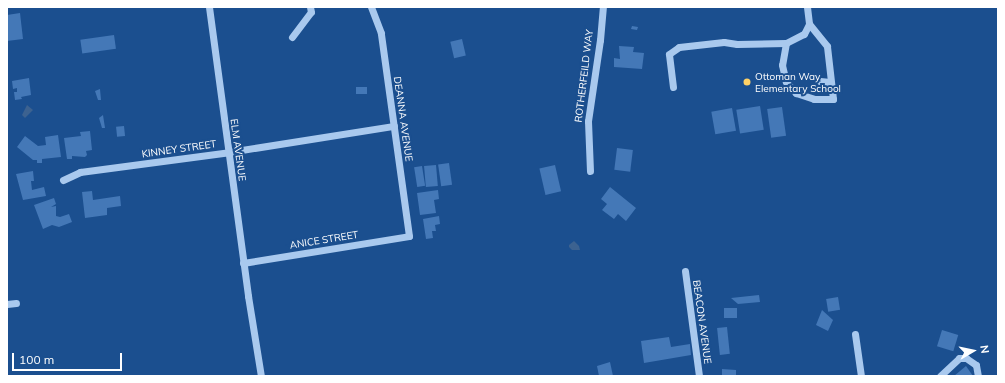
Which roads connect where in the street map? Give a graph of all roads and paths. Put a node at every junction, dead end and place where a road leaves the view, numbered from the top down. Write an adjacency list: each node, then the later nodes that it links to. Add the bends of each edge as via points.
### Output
1 (209, 7): 15 (street, ELM AVENUE)
2 (310, 7): 7 (street, via 311,12)
3 (372, 7): 14 (street, DEANNA AVENUE, via 381,32)
4 (603, 7): 16 (street, ROTHERFEILD WAY, via 588,122)
5 (807, 7): 6 (street)
6 (810, 24): 8 (street, via 804,34); 12 (street, via 827,46)
7 (292, 37)
8 (786, 43): 9 (street); 13 (street, via 724,42 679,47 670,54)
9 (783, 61): 10 (street); 12 (street, via 786,82 796,93 814,99 833,99)
10 (790, 68)
11 (820, 81): 12 (street)
12 (830, 82)
13 (672, 87)
14 (394, 126): 15 (street, KINNEY STREET); 18 (street, DEANNA AVENUE)
15 (229, 152): 17 (street, KINNEY STREET, via 80,172); 19 (street, ELM AVENUE)
16 (590, 171)
17 (63, 180)
18 (409, 236): 19 (street, ANICE STREET)
19 (243, 263): 24 (street, ELM AVENUE)
20 (685, 271): 25 (street, BEACON AVENUE)
21 (16, 303): 22 (street)
22 (7, 304)
23 (855, 334): 26 (street)
24 (261, 376)
25 (699, 376)
26 (861, 376)
27 (940, 376): 28 (street, via 959,358 966,358 976,365)
28 (978, 376)

